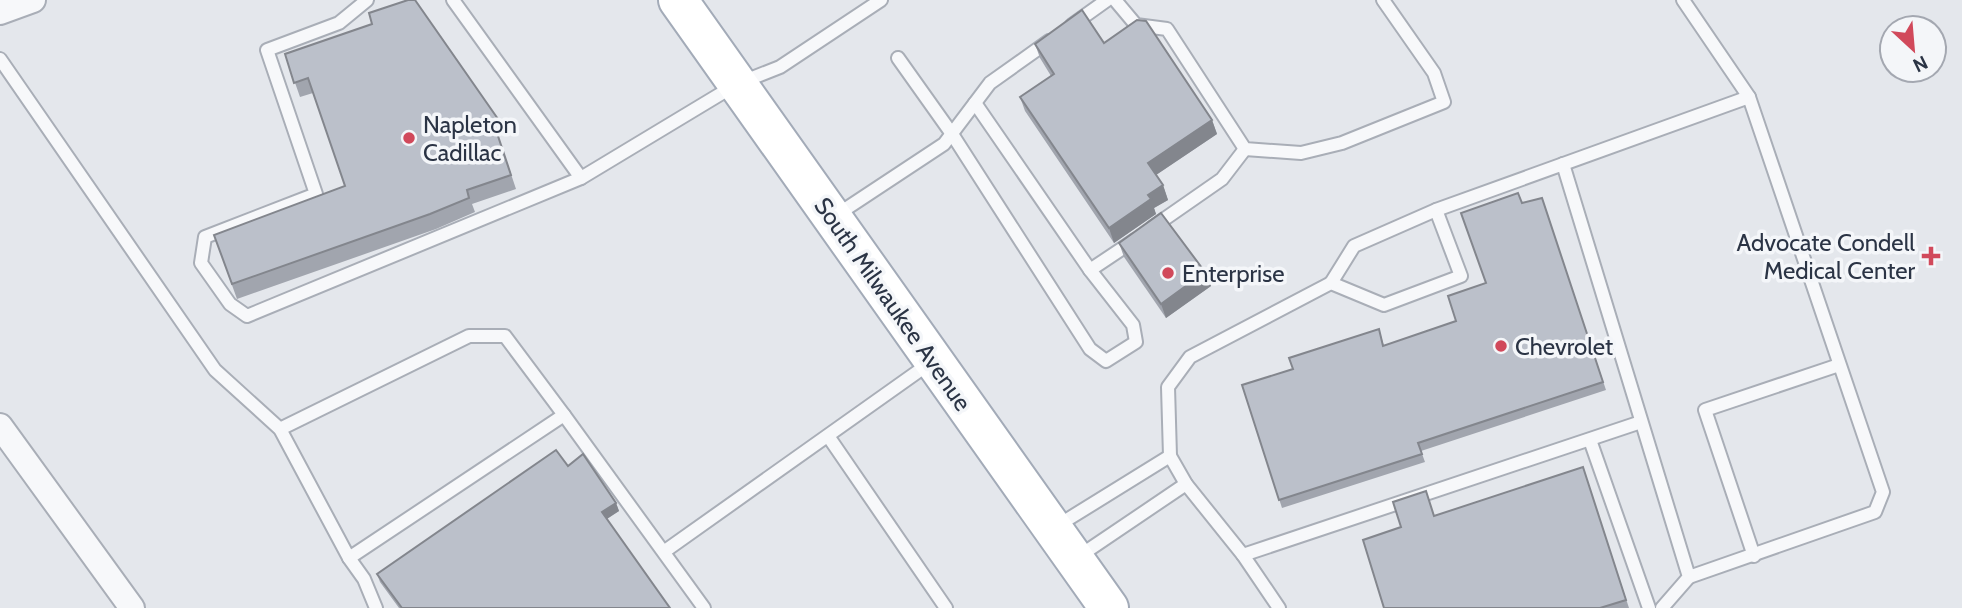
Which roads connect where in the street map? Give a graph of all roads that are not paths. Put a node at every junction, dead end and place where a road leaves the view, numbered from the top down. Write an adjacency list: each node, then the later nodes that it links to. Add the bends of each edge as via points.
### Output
1 (33, 0): 11 (street)
2 (367, 0): 21 (lane, via 339,23 267,50 316,194 205,237 201,263 230,304 247,316)
3 (453, 0): 21 (lane)
4 (678, 0): 15 (main road, South Milwaukee Avenue)
5 (853, 0): 12 (lane)
6 (881, 0): 12 (lane)
7 (1107, 0): 17 (lane, via 990,83)
8 (1115, 0): 19 (lane, via 1136,25 1167,29)
9 (1383, 0): 19 (lane, via 1434,73 1444,102 1342,144 1301,153)
10 (1683, 0): 16 (lane)
11 (0, 12)
12 (861, 13): 15 (lane, via 780,67)
13 (898, 58): 18 (lane)
14 (0, 59): 31 (lane, via 215,370)
15 (737, 84): 21 (lane); 23 (main road, South Milwaukee Avenue)
16 (1749, 97): 20 (lane); 27 (lane)
17 (975, 103): 18 (lane); 24 (lane)
18 (952, 134): 23 (lane, via 944,144); 24 (lane, via 1090,349 1106,361 1136,342 1133,325)
19 (1245, 149): 24 (lane, via 1222,179)
20 (1563, 164): 22 (lane); 29 (lane)
21 (580, 178)
22 (1436, 210): 25 (lane, via 1354,246); 25 (lane, via 1461,276 1384,305)
23 (832, 218): 26 (main road, South Milwaukee Avenue)
24 (1090, 270)
25 (1331, 283): 34 (lane, via 1190,357 1168,387)
26 (933, 360): 32 (lane); 36 (main road, South Milwaukee Avenue)
27 (1839, 365): 39 (lane, via 1883,492 1875,512); 39 (lane, via 1705,410)
28 (564, 415): 31 (lane, via 505,336 488,335 469,336); 37 (lane); 40 (lane)
29 (1641, 422): 33 (lane); 42 (lane)
30 (0, 426): 44 (street)
31 (280, 429): 40 (lane)
32 (828, 436): 37 (lane); 43 (lane)
33 (1590, 440): 38 (lane); 49 (lane)
34 (1170, 456): 35 (lane); 36 (lane)
35 (1186, 484): 38 (lane); 41 (lane)
36 (1052, 529): 41 (main road, South Milwaukee Avenue)
37 (665, 551): 46 (lane)
38 (1243, 555): 48 (lane)
39 (1754, 556): 42 (lane)
40 (349, 558): 45 (lane)
41 (1075, 559): 47 (main road, South Milwaukee Avenue)
42 (1689, 577): 50 (lane)
43 (940, 606)
44 (132, 608)
45 (376, 608)
46 (704, 608)
47 (1109, 608)
48 (1279, 608)
49 (1649, 608)
50 (1662, 608)

